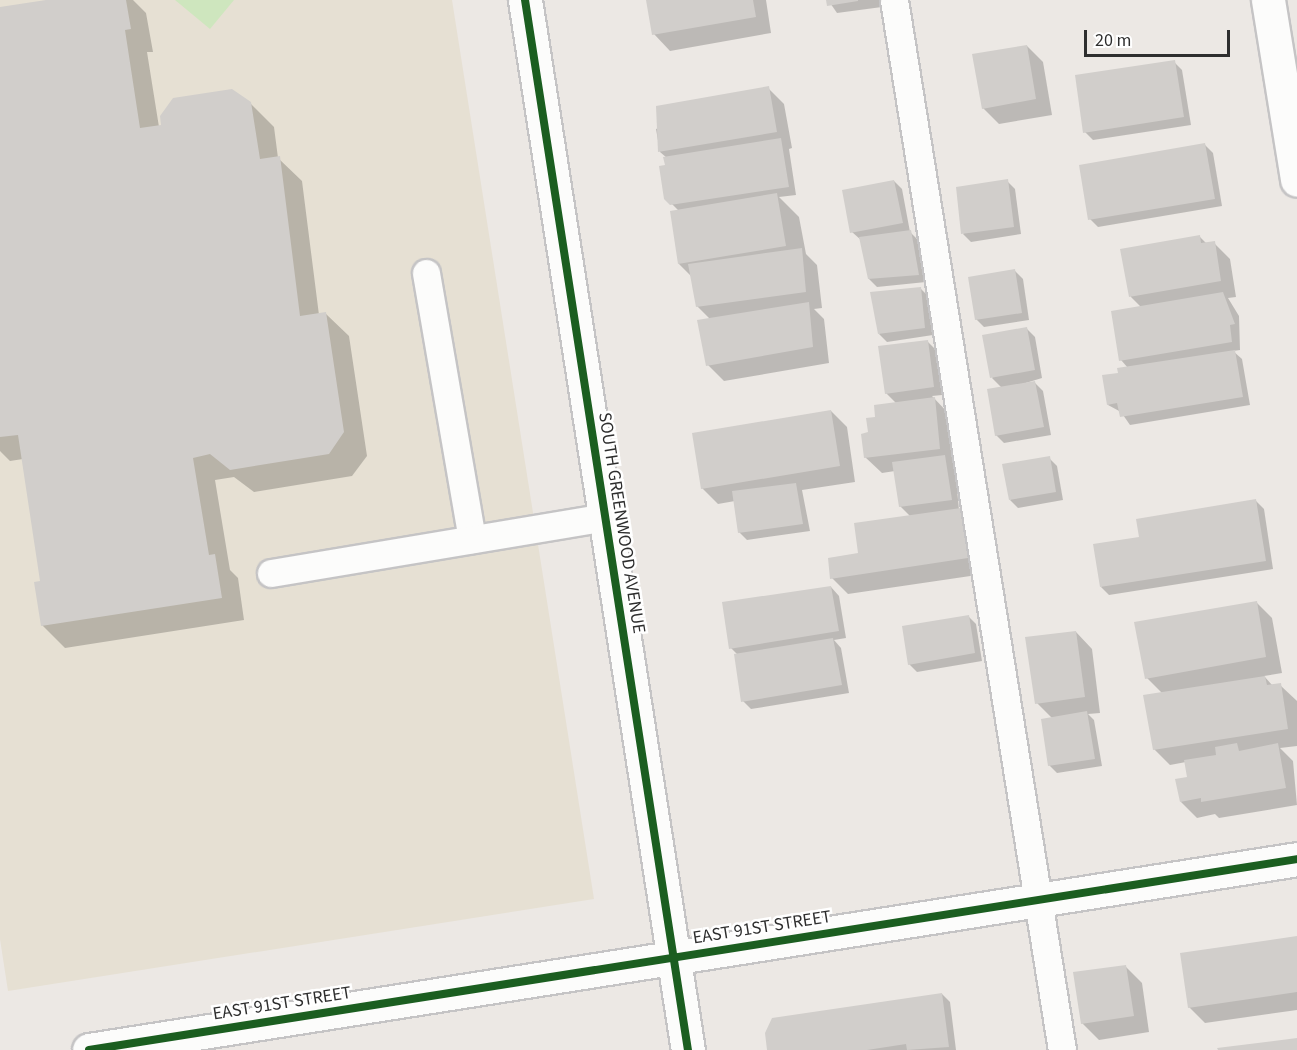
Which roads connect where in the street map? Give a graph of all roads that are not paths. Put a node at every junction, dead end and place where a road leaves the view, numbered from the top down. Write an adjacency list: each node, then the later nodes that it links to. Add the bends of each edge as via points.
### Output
1 (525, 0): 6 (street, SOUTH GREENWOOD AVENUE)
2 (894, 0): 10 (lane)
3 (1269, 0): 4 (street)
4 (1297, 180)
5 (426, 273): 7 (lane)
6 (605, 517): 7 (lane); 11 (street, SOUTH GREENWOOD AVENUE)
7 (472, 539): 8 (lane)
8 (271, 573)
9 (1297, 859): 10 (street, EAST 91ST STREET)
10 (1038, 899): 11 (street, EAST 91ST STREET); 14 (lane)
11 (673, 957): 12 (street, EAST 91ST STREET); 13 (street, SOUTH GREENWOOD AVENUE)
12 (89, 1050)
13 (688, 1050)
14 (1062, 1050)

